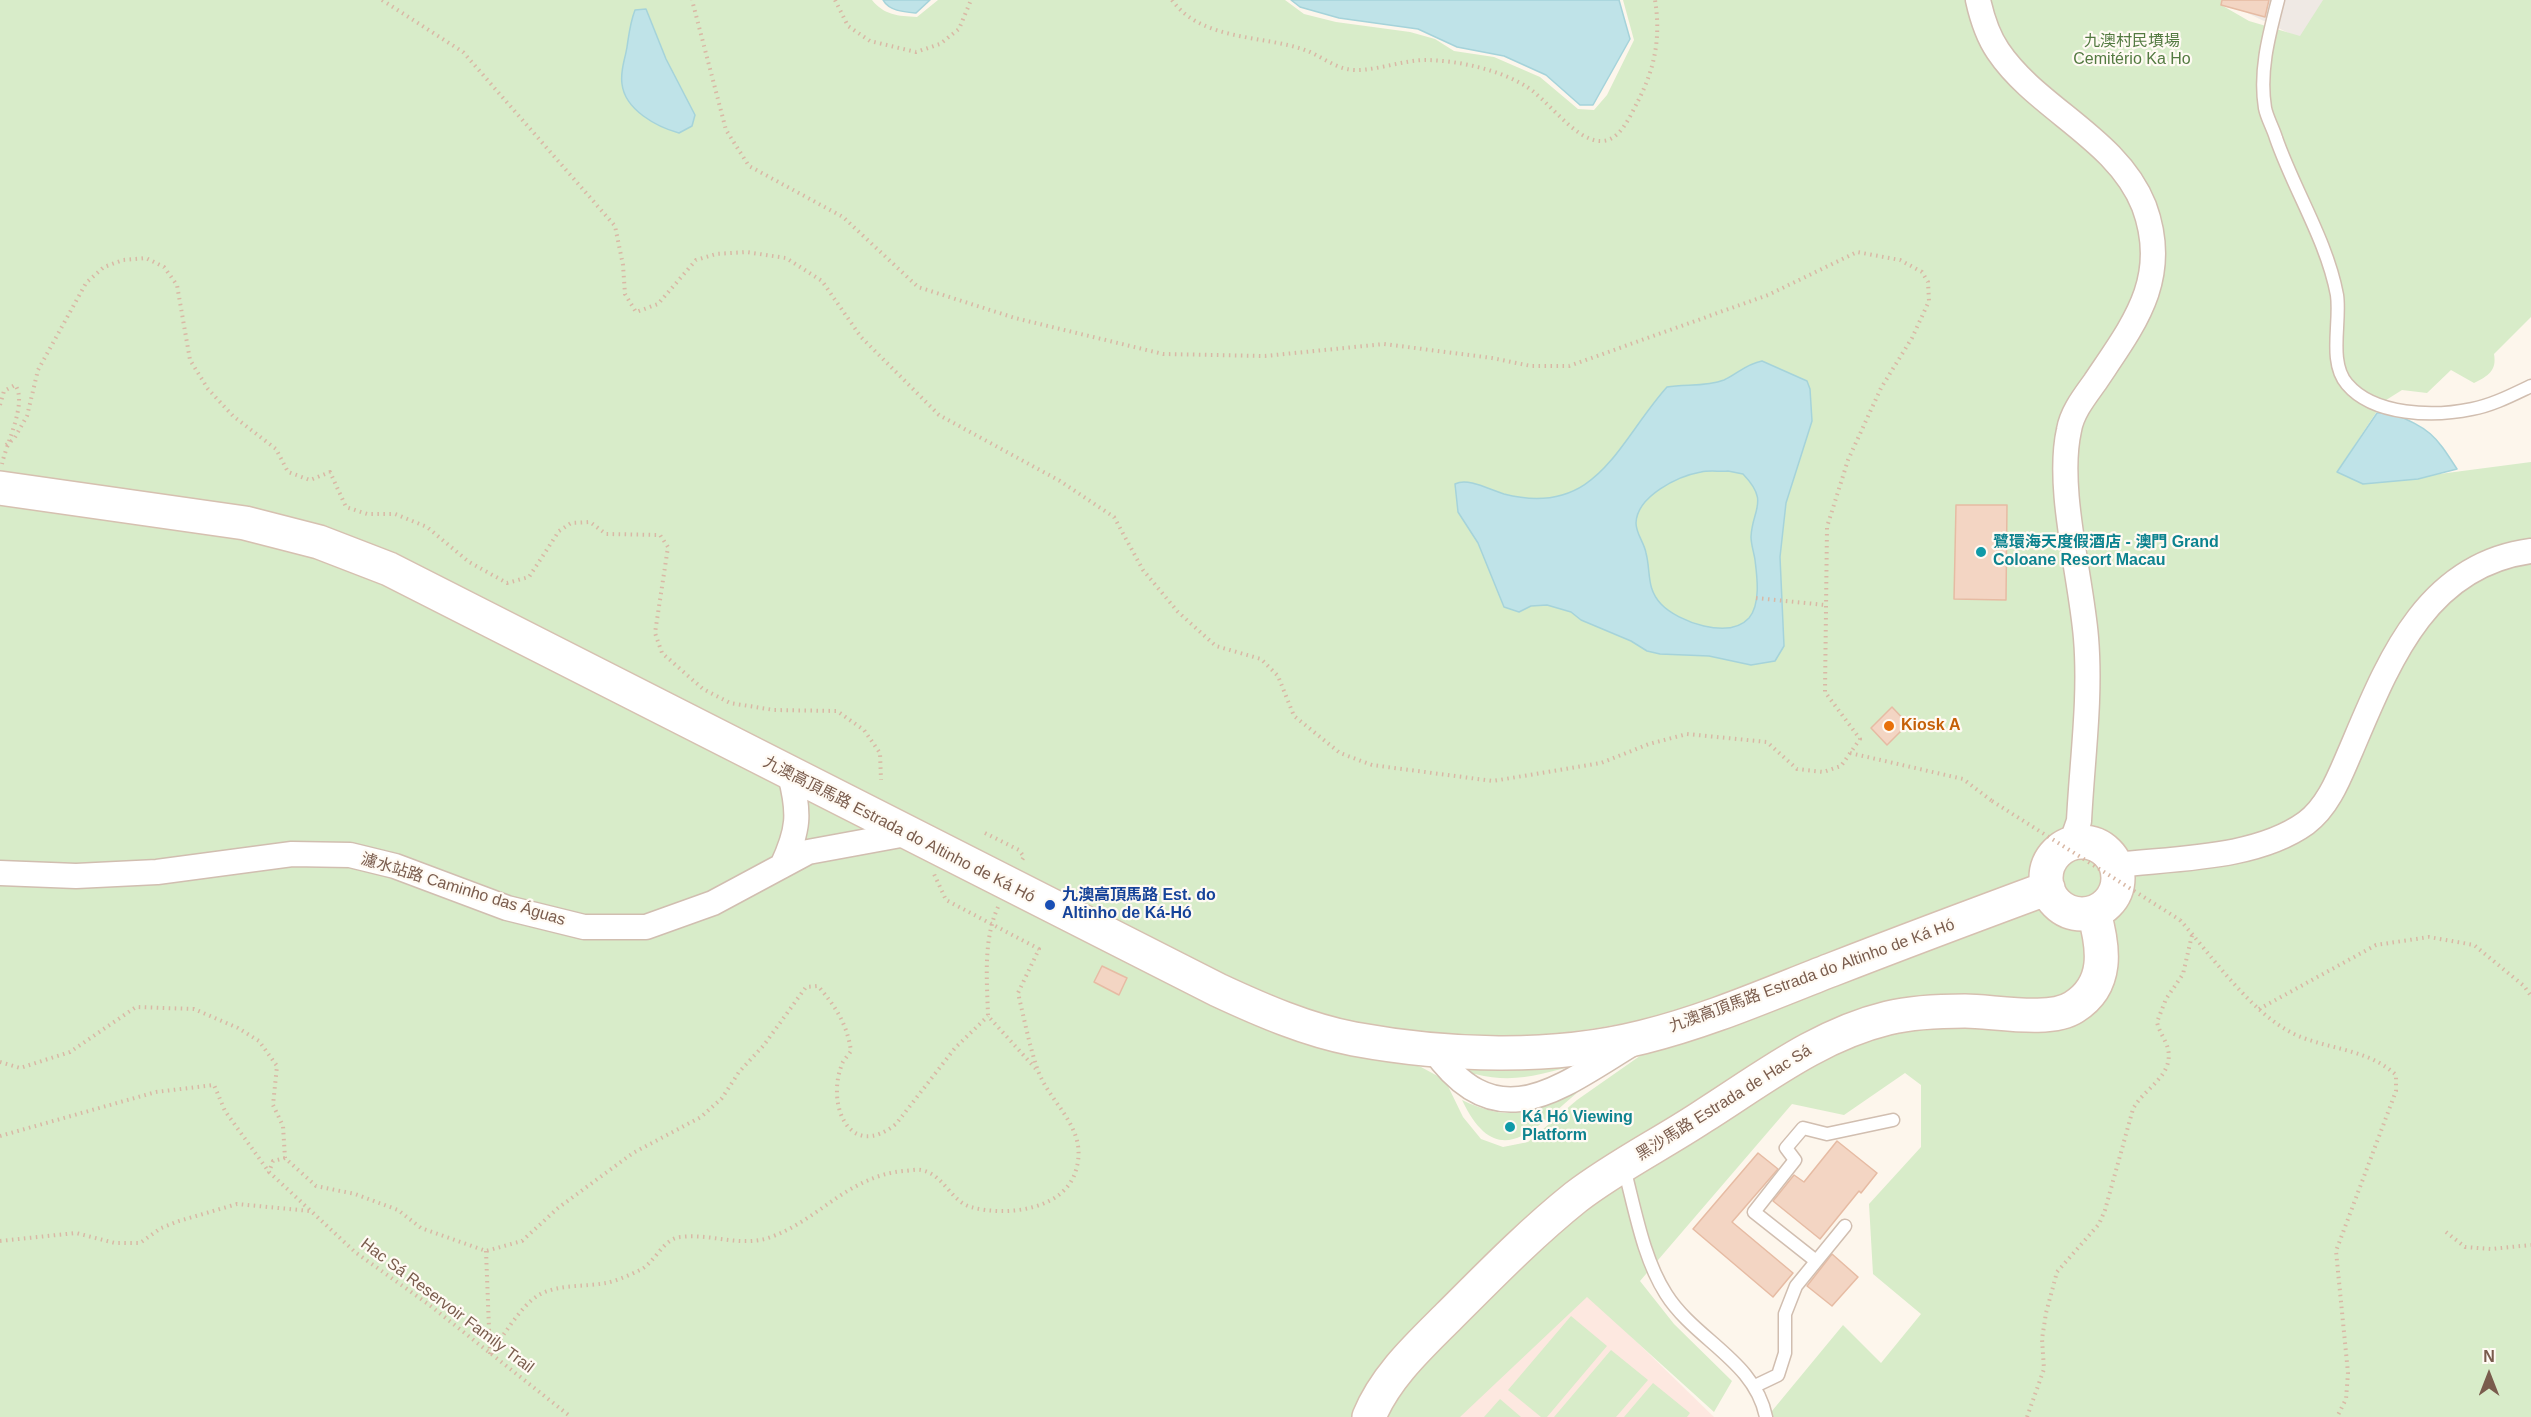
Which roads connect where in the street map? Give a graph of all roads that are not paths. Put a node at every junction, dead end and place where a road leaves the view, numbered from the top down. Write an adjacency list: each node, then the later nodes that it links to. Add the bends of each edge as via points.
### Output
1 (1977, 0): 7 (street, via 1998,51 2126,176 2144,207 2154,255 2148,294 2138,317 2083,399 2069,426 2066,445 2067,488 2088,667)
2 (2278, 0): 3 (lane, via 2265,51 2265,108 2329,269 2337,296 2339,368 2347,384 2368,402 2435,414 2472,409)
3 (2531, 386)
4 (0, 488): 6 (main road, 九澳高頂馬路 Estrada do Altinho de Ká Hó, via 245,523 320,542 389,568)
5 (2531, 551): 9 (street, via 2479,567 2454,580 2430,603 2389,662 2336,785 2307,822 2285,835 2238,850)
6 (790, 775): 8 (main road, 九澳高頂馬路 Estrada do Altinho de Ká Hó); 10 (street, via 798,816 796,837)
7 (2080, 836): 9 (main road, via 2106,851); 12 (main road, via 2053,856 2048,866)
8 (919, 840): 10 (street, 濾水站路 Caminho das Águas, via 808,852); 15 (main road, 九澳高頂馬路 Estrada do Altinho de Ká Hó, via 1257,1008 1353,1039)
9 (2116, 865): 13 (main road, via 2115,893)
10 (782, 866): 11 (street, 濾水站路 Caminho das Águas, via 713,903 646,927 584,927 507,908 395,866 350,855 292,854 157,872 76,876)
11 (0, 873)
12 (2048, 888): 13 (main road, via 2066,910); 14 (main road, 九澳高頂馬路 Estrada do Altinho de Ká Hó, via 1707,1018)
13 (2094, 913): 17 (main road, 黑沙馬路 Estrada de Hac Sá, via 2103,953 2101,970 2091,992 2072,1009 2053,1014 1933,1012 1891,1017 1844,1031 1777,1068)
14 (1642, 1037): 15 (main road, 九澳高頂馬路 Estrada do Altinho de Ká Hó, via 1573,1049); 15 (street, via 1553,1092 1526,1100 1498,1099 1472,1089 1449,1072)
15 (1433, 1049)
16 (1893, 1120): 19 (lane, via 1827,1134 1803,1128 1786,1148 1795,1160 1754,1212)
17 (1624, 1166): 20 (lane, via 1653,1272 1665,1293 1678,1312 1743,1370); 21 (main road, 黑沙馬路 Estrada de Hac Sá, via 1578,1196 1479,1286 1398,1370)
18 (1845, 1226): 19 (lane)
19 (1816, 1261): 20 (lane, via 1796,1286 1785,1314 1785,1353 1778,1375)
20 (1755, 1386): 22 (lane)
21 (1369, 1417)
22 (1766, 1417)

